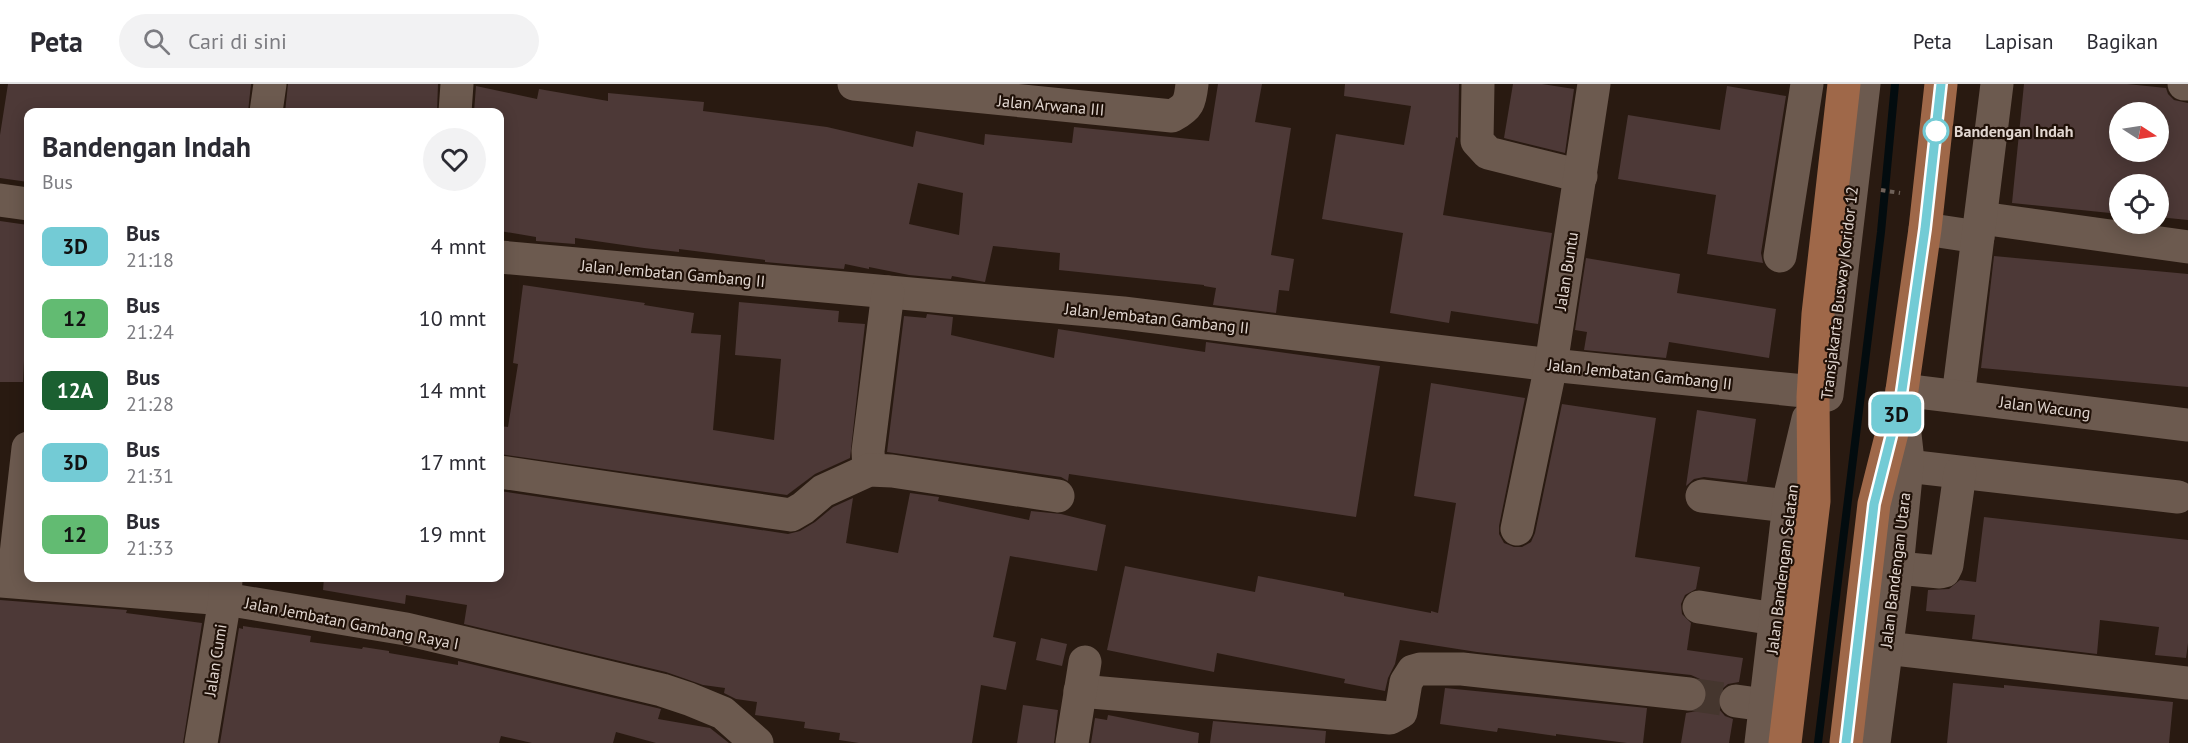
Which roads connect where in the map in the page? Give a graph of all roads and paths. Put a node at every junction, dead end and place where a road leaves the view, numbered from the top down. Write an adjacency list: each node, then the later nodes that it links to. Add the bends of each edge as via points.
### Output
1 (270, 84): 13 (street)
2 (457, 84): 14 (street)
3 (854, 84): 12 (street, Jalan Arwana III)
4 (1192, 84): 12 (street, Jalan Arwana III, via 1185,109 1172,116)
5 (1478, 84): 15 (street, via 1477,141 1488,153)
6 (1594, 84): 15 (street, Jalan Buntu)
7 (1806, 84): 23 (street)
8 (1844, 84): 29 (main road, Jalan Bandengan Selatan, via 1818,314)
9 (1864, 84): 40 (street, Transjakarta Busway Koridor 12)
10 (1941, 84): 21 (main road, Jalan Bandengan Utara)
11 (1997, 84): 20 (street)
12 (996, 92)
13 (267, 108)
14 (455, 108)
15 (1581, 176): 26 (street, Jalan Buntu)
16 (1876, 190): 17 (path)
17 (1908, 194)
18 (0, 200): 19 (street)
19 (24, 203)
20 (1979, 228): 21 (street); 22 (street); 27 (street)
21 (1925, 229): 28 (main road, Jalan Bandengan Utara)
22 (2188, 247)
23 (1780, 256)
24 (504, 257): 25 (street, Jalan Jembatan Gambang II)
25 (888, 292): 26 (street, Jalan Jembatan Gambang II, via 1123,313); 33 (street, via 868,451)
26 (1551, 365): 29 (street, Jalan Jembatan Gambang II); 41 (street, Jalan Buntu)
27 (1960, 381): 28 (street); 30 (street)
28 (1902, 388): 31 (street, Jalan Wacung); 32 (street, Jalan Bandengan Utara); 57 (main road, Jalan Bandengan Utara, via 1874,504)
29 (1813, 395): 40 (main road, Jalan Bandengan Selatan)
30 (2188, 409)
31 (2188, 425)
32 (1907, 466): 36 (street); 42 (street, Jalan Bandengan Utara)
33 (869, 470): 35 (street, via 823,491 791,515); 37 (street)
34 (24, 473): 43 (street)
35 (504, 473)
36 (1960, 473): 39 (street); 42 (street, via 1944,571)
37 (1058, 496)
38 (1702, 496): 40 (street)
39 (2178, 497)
40 (1801, 504): 48 (street, Jalan Bandengan Selatan); 56 (main road, Jalan Bandengan Selatan)
41 (1517, 529)
42 (1897, 568): 49 (street, Jalan Bandengan Utara)
43 (7, 581): 44 (street, Jalan Jembatan Gambang Raya I)
44 (24, 582)
45 (38, 582): 46 (street, Jalan Jembatan Gambang Raya I)
46 (225, 588): 52 (street, Jalan Cumi); 53 (street, Jalan Jembatan Gambang Raya I, via 662,690 723,713)
47 (1699, 607): 48 (street)
48 (1775, 619): 55 (street, Jalan Bandengan Selatan, via 1750,703)
49 (1886, 648): 50 (street); 58 (street, Jalan Bandengan Utara)
50 (2188, 683)
51 (1689, 694): 54 (street, via 1462,669 1420,669 1413,671 1406,682 1401,712 1390,718 1083,677)
52 (201, 743)
53 (757, 743)
54 (1072, 743)
55 (1761, 743)
56 (1785, 743)
57 (1846, 743)
58 (1874, 743)

